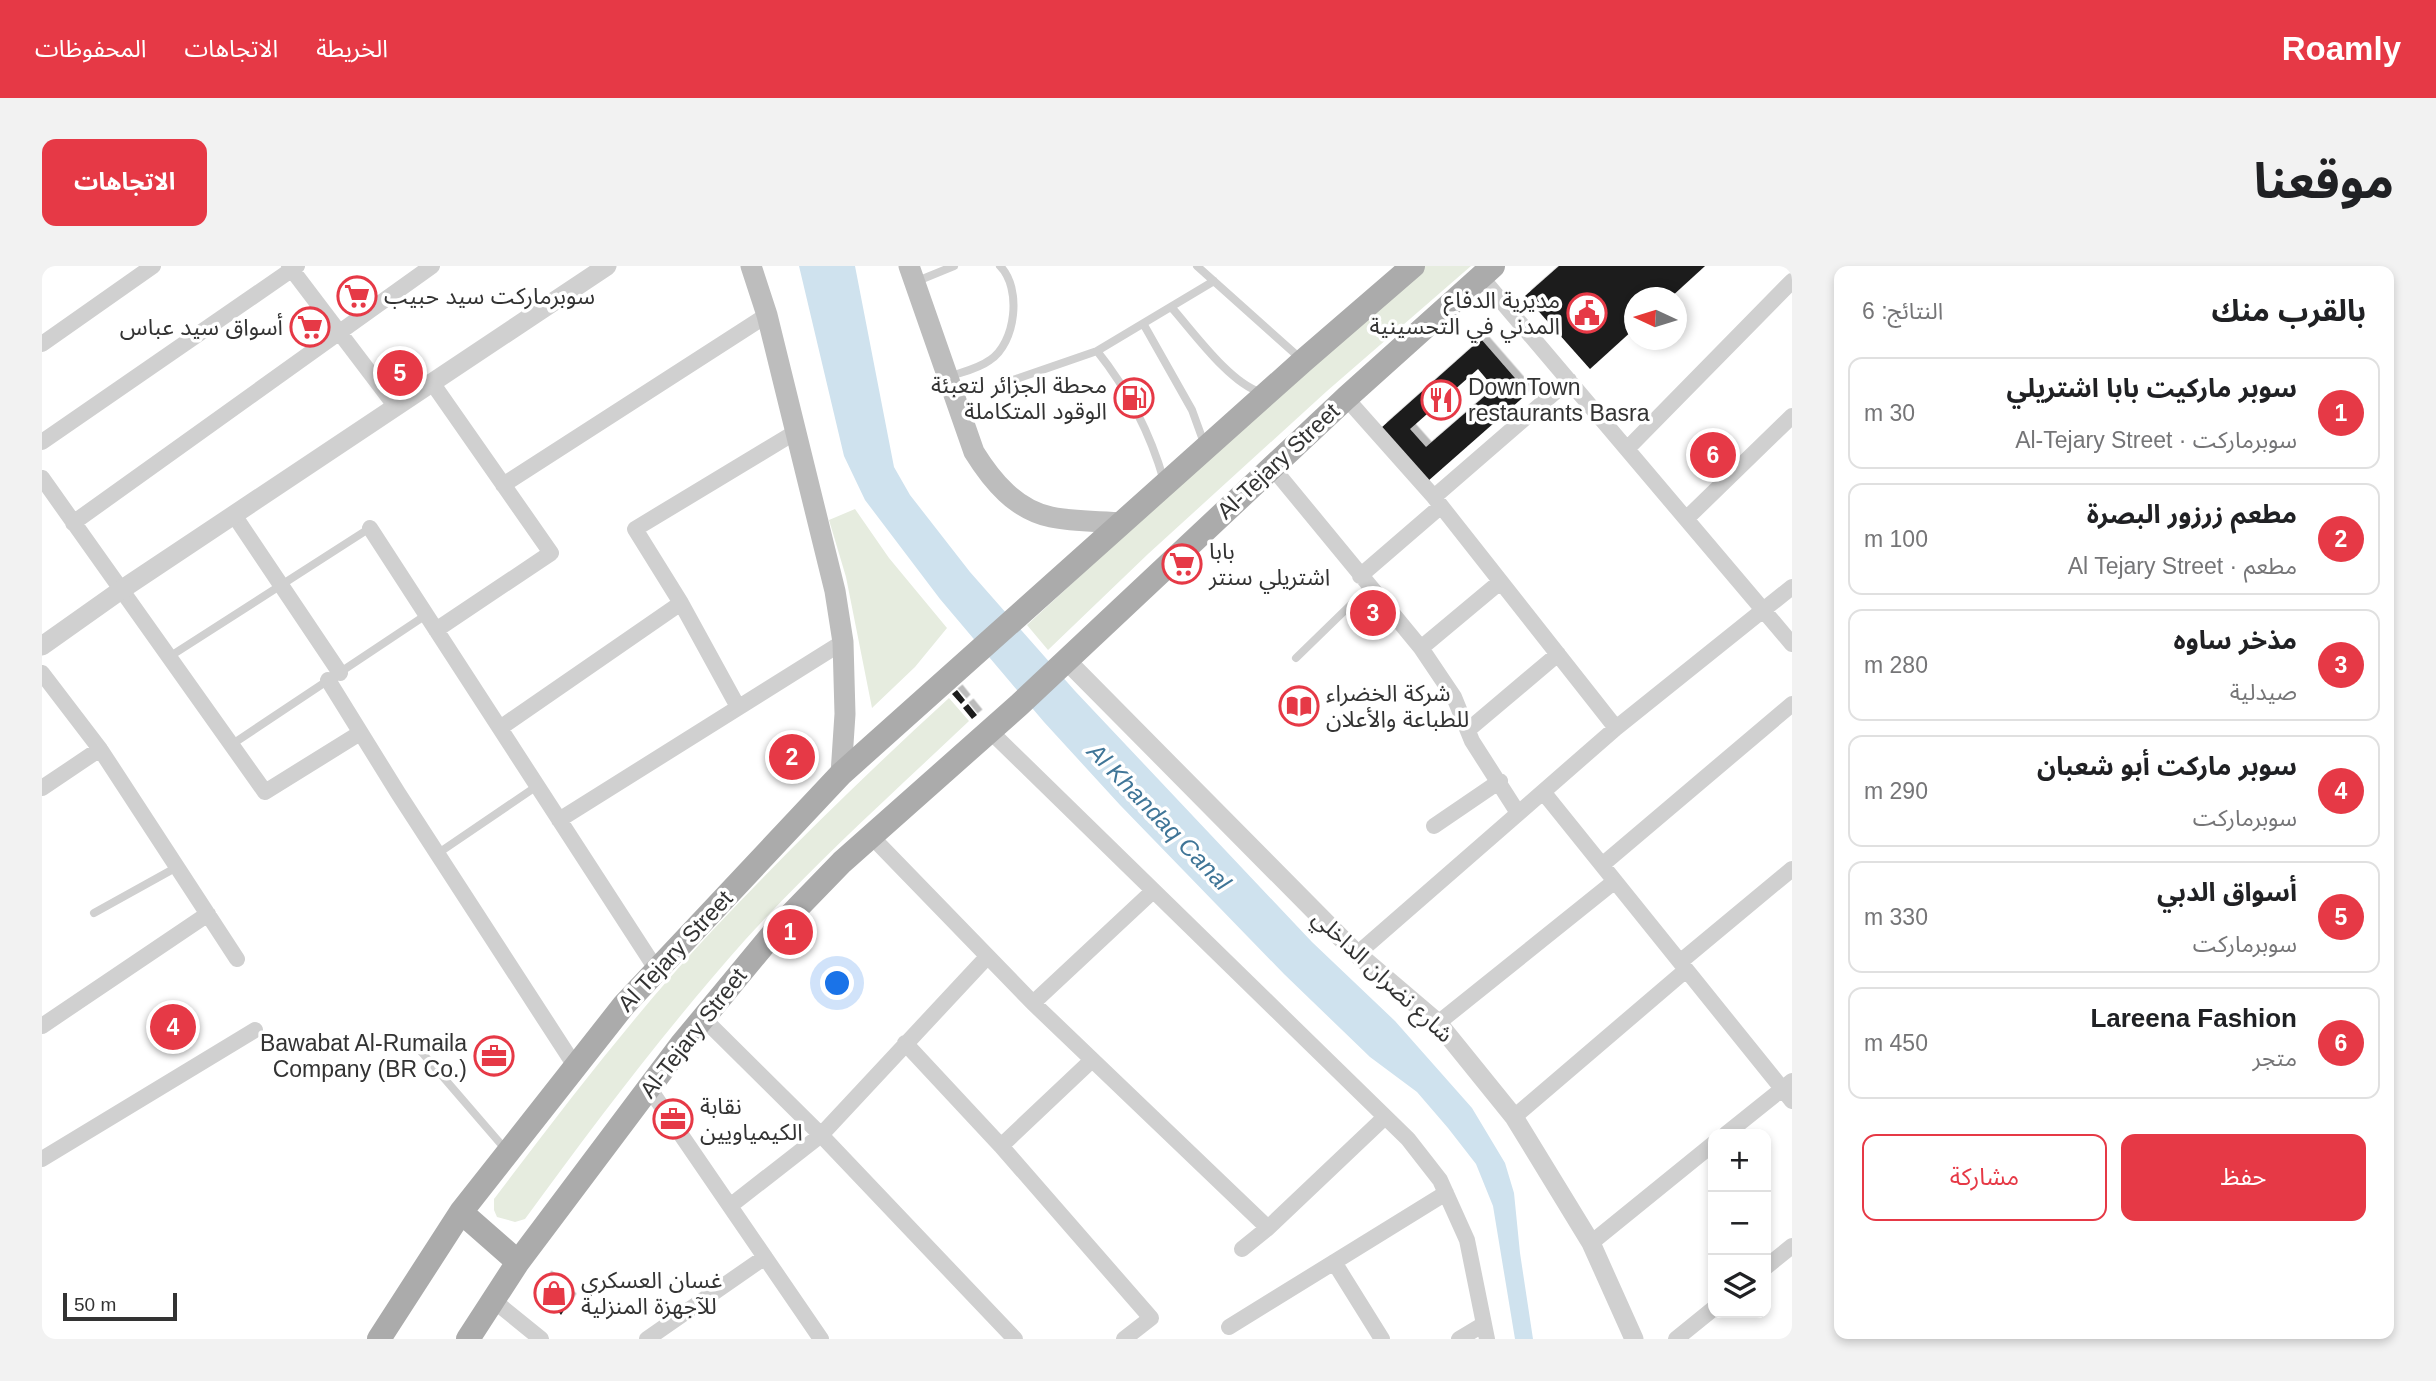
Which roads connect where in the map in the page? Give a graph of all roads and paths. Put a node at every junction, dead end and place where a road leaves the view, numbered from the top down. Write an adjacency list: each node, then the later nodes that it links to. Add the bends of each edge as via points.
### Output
1 (153, 266): 18 (street)
2 (432, 266): 17 (street)
3 (607, 266): 24 (street)
4 (751, 266): 15 (main road)
5 (954, 266): 11 (lane)
6 (1000, 266): 21 (lane, via 1013,293 1009,336 991,360)
7 (1197, 266): 12 (lane)
8 (1413, 266): 20 (main road)
9 (293, 267): 17 (street); 30 (street)
10 (1487, 271): 22 (street); 26 (main road, Al-Tejary Street)
11 (912, 274): 21 (main road)
12 (1214, 281): 14 (lane); 20 (lane)
13 (1792, 281): 32 (street)
14 (1172, 308): 16 (lane); 25 (lane, via 1240,383)
15 (767, 315): 29 (main road); 35 (street)
16 (1143, 325): 19 (lane); 31 (lane, via 1192,410)
17 (340, 332): 27 (street); 40 (street)
18 (42, 344)
19 (1097, 351): 23 (lane); 36 (lane, via 1132,400)
20 (1303, 361): 25 (main road)
21 (948, 377): 41 (main road, via 974,452 990,478 1013,499 1052,517)
22 (1569, 380): 32 (street); 37 (street)
23 (1010, 381)
24 (433, 384): 27 (street); 35 (street)
25 (1267, 393): 31 (main road)
26 (1346, 398): 33 (main road, Al-Tejary Street); 37 (street)
27 (396, 407): 38 (street)
28 (1792, 416): 39 (street)
29 (794, 433): 48 (street, via 635,529); 52 (main road, via 835,591)
30 (42, 442)
31 (1205, 449): 36 (main road)
32 (1627, 449): 39 (street)
33 (1272, 467): 43 (street); 59 (main road, Al-Tejary Street)
34 (42, 478): 40 (street)
35 (503, 485): 51 (street, via 551,553)
36 (1165, 485): 41 (main road)
37 (1437, 502): 43 (street); 44 (street)
38 (234, 515): 45 (street); 47 (street)
39 (1686, 519): 49 (street)
40 (74, 523): 47 (street)
41 (1123, 523): 71 (main road, Al Tejary Street)
42 (370, 528): 45 (lane); 50 (street)
43 (1365, 582): 55 (street); 58 (lane)
44 (1500, 582): 55 (street); 56 (street)
45 (282, 584): 57 (lane); 61 (street)
46 (1792, 587): 49 (street)
47 (121, 590): 54 (street); 57 (street)
48 (681, 603): 63 (street); 64 (street)
49 (1764, 611): 53 (street); 65 (street)
50 (426, 615): 51 (street); 61 (lane)
51 (436, 630): 64 (street)
52 (843, 642): 63 (street); 71 (main road)
53 (1792, 644)
54 (42, 646)
55 (1421, 648): 66 (street, via 1454,698)
56 (1558, 654): 65 (street); 66 (street)
57 (169, 657): 69 (street)
58 (1296, 658)
59 (1067, 661): 67 (main road, Al-Tejary Street); 88 (street, شارع نضران الداخلي)
60 (42, 673): 70 (street)
61 (334, 677): 68 (street); 69 (lane)
62 (1792, 704): 81 (street)
63 (738, 707): 77 (street)
64 (500, 728): 73 (street)
65 (1616, 728): 75 (street)
66 (1468, 730): 72 (street)
67 (990, 731): 79 (main road, Al-Tejary Street); 85 (street)
68 (360, 733): 69 (street, via 265,792); 80 (street)
69 (231, 745)
70 (100, 749): 74 (street); 82 (street)
71 (841, 774): 92 (main road, Al Tejary Street)
72 (1500, 782): 76 (street); 78 (street)
73 (537, 786): 77 (street); 80 (lane)
74 (42, 788)
75 (1544, 793): 76 (street); 81 (street)
76 (1518, 813): 88 (street)
77 (559, 820): 92 (street)
78 (1434, 825)
79 (871, 836): 89 (street); 94 (main road, Al-Tejary Street, via 775,930)
80 (437, 854): 101 (street)
81 (1602, 864): 84 (street)
82 (177, 867): 86 (lane); 87 (street)
83 (1792, 869): 91 (street)
84 (1615, 881): 91 (street); 95 (street)
85 (1153, 891): 93 (street); 104 (street)
86 (94, 914)
87 (208, 914): 90 (street); 96 (street)
88 (1357, 954): 95 (street, شارع نضران الداخلي)
89 (987, 957): 93 (street); 99 (street)
90 (237, 959)
91 (1683, 966): 103 (street); 105 (street)
92 (656, 969): 101 (main road, Al Tejary Street)
93 (1033, 1003): 100 (street)
94 (704, 1018): 102 (main road, Al-Tejary Street); 107 (street)
95 (1438, 1023): 105 (street, شارع نضران الداخلي)
96 (42, 1026)
97 (255, 1030): 111 (street)
98 (412, 1041): 110 (lane)
99 (905, 1043): 107 (street); 108 (street)
100 (1092, 1060): 108 (street); 115 (street)
101 (575, 1066): 110 (main road, Al Tejary Street)
102 (649, 1088): 113 (street); 120 (main road, Al-Tejary Street)
103 (1789, 1090): 106 (street)
104 (1385, 1117): 112 (street, via 1408,1139); 115 (street)
105 (1514, 1117): 116 (street, شارع نضران الداخلي)
106 (1733, 1129)
107 (821, 1135): 113 (street); 132 (street)
108 (1001, 1146): 133 (street, via 1151,1318)
109 (1708, 1148): 116 (street)
110 (508, 1152): 114 (main road, Al Tejary Street)
111 (42, 1159)
112 (1446, 1193): 121 (street); 126 (street, via 1467,1240)
113 (730, 1206): 119 (street)
114 (461, 1212): 120 (main road); 127 (main road, Al Tejary Street)
115 (1268, 1228): 118 (street)
116 (1591, 1243): 136 (street, شارع نضران الداخلي)
117 (1792, 1246): 122 (street)
118 (1242, 1249)
119 (765, 1257): 130 (street); 131 (street)
120 (518, 1262): 123 (main road, Al-Tejary Street)
121 (1334, 1262): 125 (street); 134 (street)
122 (1771, 1263)
123 (493, 1300): 128 (main road, Al-Tejary Street); 129 (street)
124 (1708, 1313): 137 (street)
125 (1229, 1327)
126 (1485, 1331): 135 (street)
127 (379, 1339)
128 (468, 1339)
129 (541, 1339)
130 (647, 1339)
131 (821, 1339)
132 (1015, 1339)
133 (1124, 1339)
134 (1382, 1339)
135 (1459, 1339)
136 (1634, 1339)
137 (1676, 1339)

